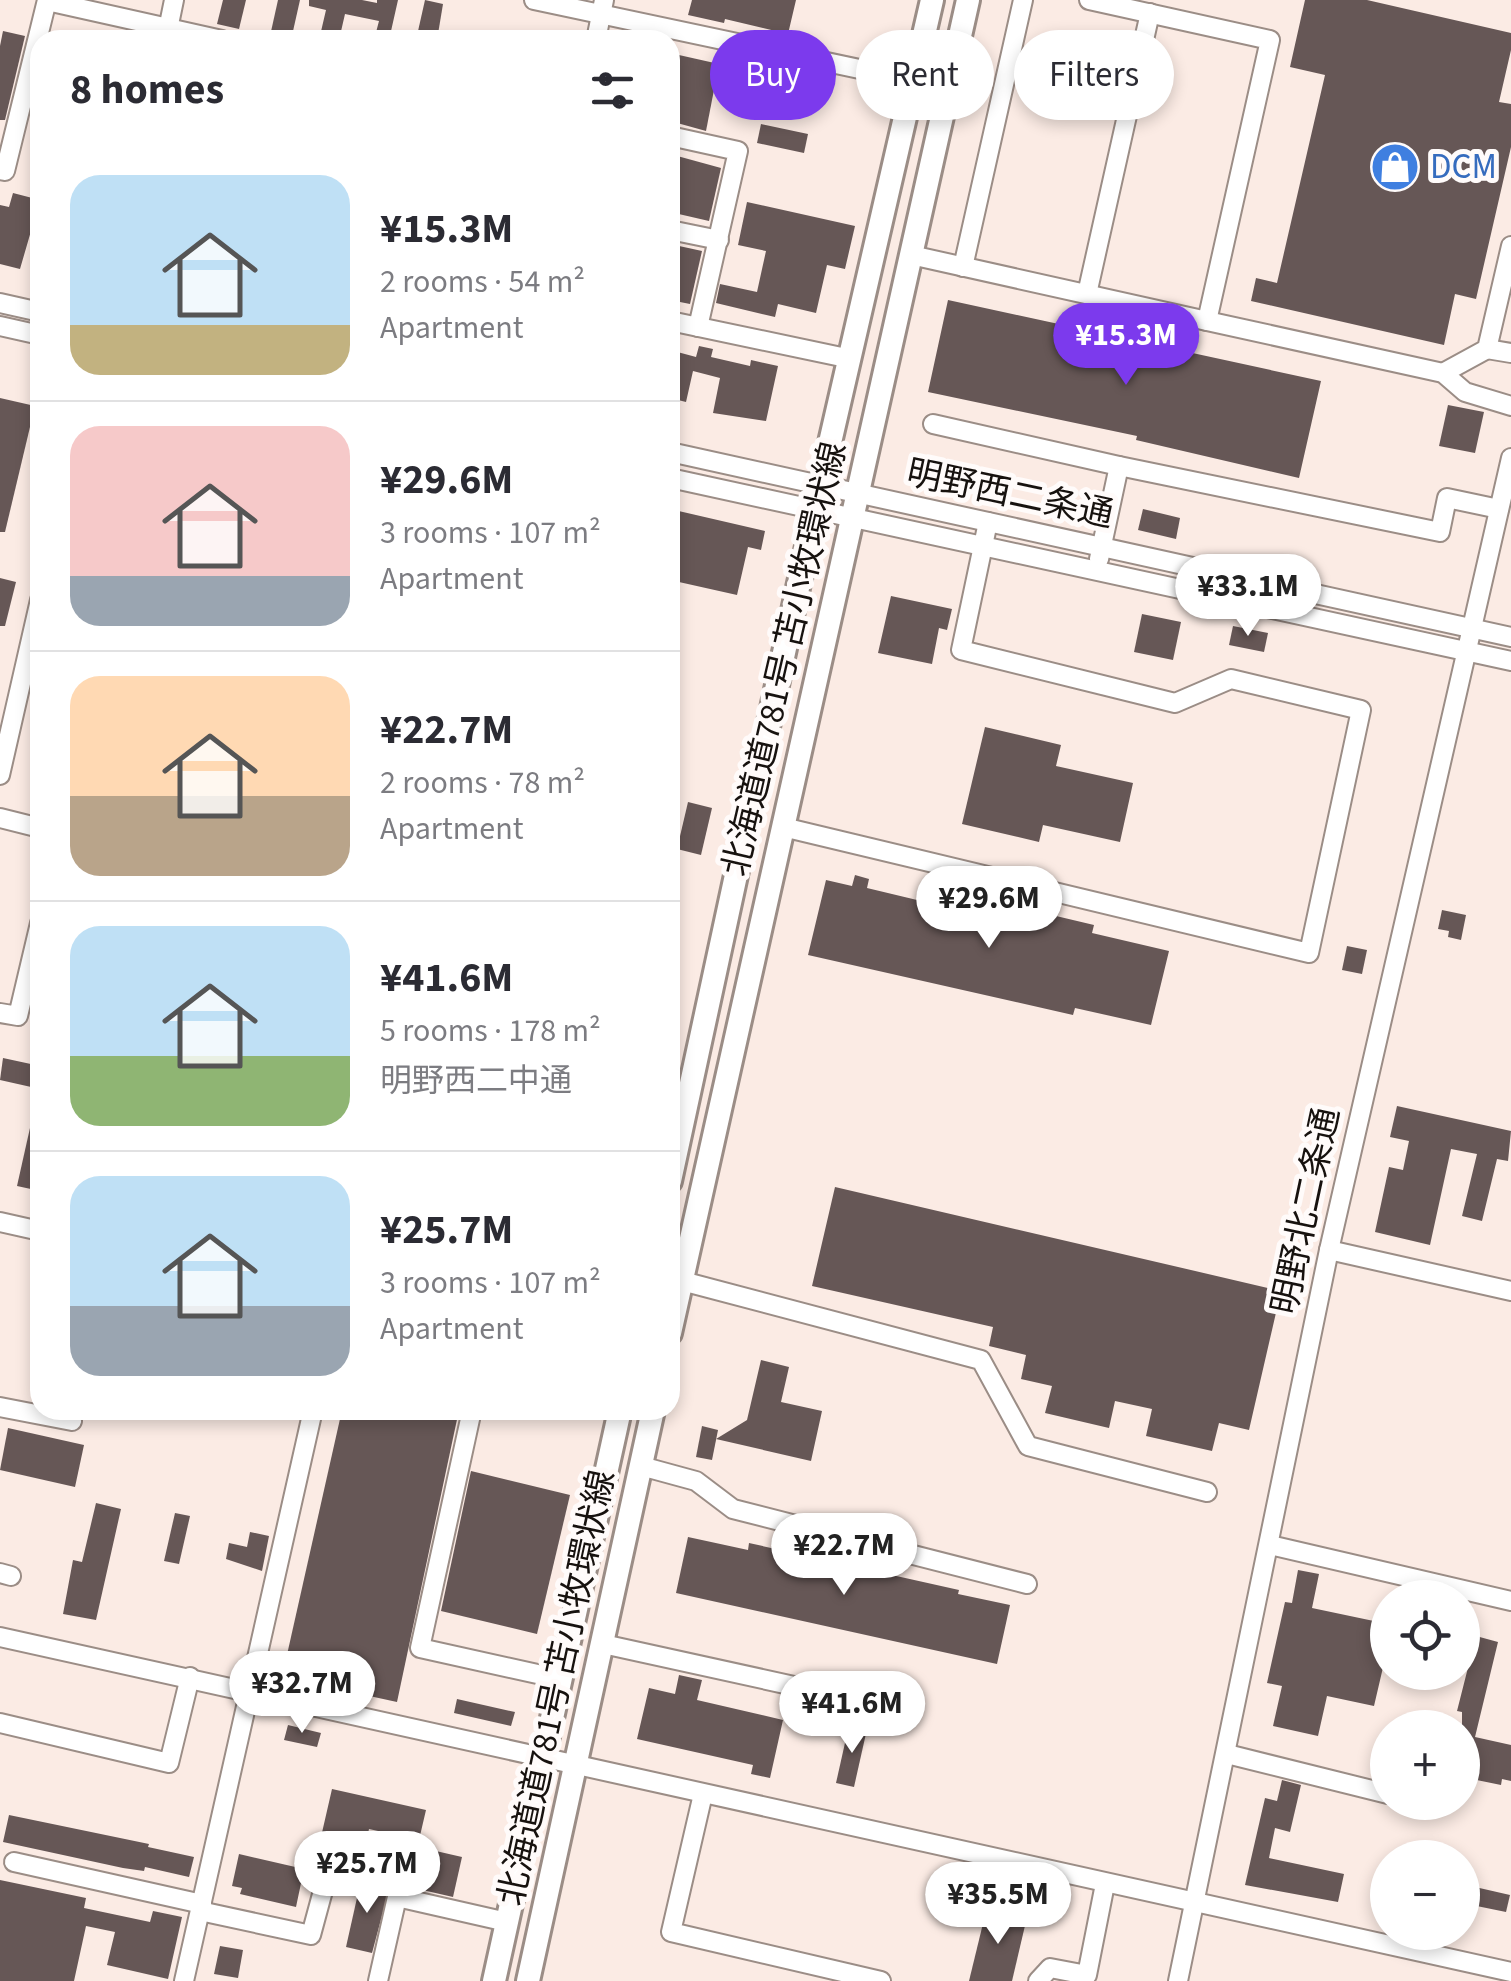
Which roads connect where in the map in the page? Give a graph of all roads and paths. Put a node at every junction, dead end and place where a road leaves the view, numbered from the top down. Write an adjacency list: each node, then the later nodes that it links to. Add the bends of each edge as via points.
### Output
1 (47, 0): 10 (street); 11 (street)
2 (174, 0): 12 (street)
3 (534, 0): 8 (street)
4 (932, 0): 13 (main road, 北海道道781号 苫小牧環状線)
5 (968, 0): 14 (main road, 北海道道781号 苫小牧環状線)
6 (1023, 0): 25 (street)
7 (1089, 0): 9 (street)
8 (603, 6): 15 (street)
9 (1150, 14): 26 (street); 29 (street, via 1270,40)
10 (40, 30)
11 (153, 30)
12 (168, 30)
13 (925, 30)
14 (962, 30)
15 (856, 68)
16 (30, 70): 20 (street, via 5,172)
17 (905, 120): 36 (main road, 北海道道781号 苫小牧環状線)
18 (942, 120): 24 (main road, 北海道道781号 苫小牧環状線)
19 (680, 138): 22 (street, via 738,151)
20 (0, 170)
21 (680, 232): 22 (street)
22 (719, 240): 32 (street)
23 (1511, 246): 34 (street)
24 (911, 255): 25 (street); 45 (main road, 北海道道781号 苫小牧環状線)
25 (963, 267): 26 (street)
26 (1087, 294): 29 (street)
27 (0, 303): 28 (street)
28 (30, 310)
29 (1207, 321): 37 (street)
30 (680, 323): 32 (street)
31 (0, 326): 33 (street)
32 (698, 327): 36 (street)
33 (30, 333)
34 (1487, 349): 35 (street); 37 (street)
35 (1511, 354)
36 (851, 359): 44 (main road, 北海道道781号 苫小牧環状線)
37 (1442, 373): 38 (street, via 1464,392)
38 (1511, 406)
39 (933, 424): 42 (street)
40 (680, 454): 44 (street, 明野西二条通)
41 (1511, 458): 46 (street, 明野北二条通)
42 (1119, 466): 46 (street, via 1440,532 1447,498); 50 (street)
43 (680, 480): 47 (street, 明野西二条通)
44 (820, 486): 45 (street, 明野西二条通); 47 (main road, 北海道道781号 苫小牧環状線)
45 (855, 505): 47 (street, 明野西二条通); 48 (street, 明野西二条通); 49 (street, 明野西二条通); 62 (main road, 北海道道781号 苫小牧環状線)
46 (1499, 509): 52 (street, 明野北二条通)
47 (815, 510): 65 (main road, 北海道道781号 苫小牧環状線)
48 (988, 522): 49 (street); 50 (street, 明野西二条通)
49 (983, 545): 51 (street, 明野西二条通); 62 (street, via 961,650 1175,703 1231,680 1362,710 1310,952)
50 (1101, 547): 51 (street); 52 (street, 明野西二条通)
51 (1096, 570): 55 (street, 明野西二条通)
52 (1472, 628): 53 (street, 明野西二条通); 55 (street, 明野北二条通)
53 (1511, 637)
54 (30, 645): 58 (street)
55 (1466, 652): 56 (street, 明野西二条通); 68 (street, 明野北二条通)
56 (1511, 661)
57 (0, 676): 58 (street)
58 (22, 681): 59 (street)
59 (0, 775)
60 (0, 818): 61 (street)
61 (30, 826)
62 (783, 827): 69 (main road, 北海道道781号 苫小牧環状線)
63 (30, 965): 64 (street, via 18,1016)
64 (0, 1012)
65 (680, 1135)
66 (0, 1222): 67 (street)
67 (30, 1229)
68 (1330, 1250): 71 (street); 82 (street, 明野北二条通)
69 (682, 1282): 70 (main road, 北海道道781号 苫小牧環状線); 81 (street, via 981,1360 1028,1446)
70 (680, 1290)
71 (1511, 1291)
72 (0, 1406): 73 (street)
73 (30, 1412)
74 (67, 1420): 79 (street)
75 (312, 1420): 89 (street)
76 (470, 1420): 88 (street, via 420,1648)
77 (618, 1420): 88 (main road, 北海道道781号 苫小牧環状線)
78 (651, 1420): 80 (main road, 北海道道781号 苫小牧環状線)
79 (72, 1421)
80 (641, 1466): 83 (street, via 696,1482 733,1510); 86 (main road, 北海道道781号 苫小牧環状線)
81 (1207, 1492)
82 (1270, 1545): 84 (street); 92 (street, 明野北二条通)
83 (1027, 1584)
84 (1511, 1601)
85 (0, 1637): 87 (street)
86 (603, 1644): 90 (street); 94 (main road, 北海道道781号 苫小牧環状線)
87 (190, 1677): 89 (street); 91 (street, via 169,1764)
88 (560, 1679): 93 (main road, 北海道道781号 苫小牧環状線)
89 (252, 1690): 93 (street); 101 (street)
90 (899, 1709)
91 (0, 1724)
92 (1227, 1754): 95 (street); 100 (street, 明野北二条通)
93 (543, 1759): 94 (street); 102 (main road, 北海道道781号 苫小牧環状線)
94 (577, 1766): 96 (street); 107 (main road, 北海道道781号 苫小牧環状線)
95 (1370, 1790)
96 (703, 1794): 98 (street); 108 (street, via 671,1932)
97 (14, 1862): 101 (street)
98 (1105, 1884): 100 (street); 109 (street, via 1087,1974 1050,1968)
99 (324, 1887): 101 (street, via 311,1935)
100 (1196, 1904): 103 (street); 110 (street, 明野北二条通)
101 (201, 1907): 104 (street)
102 (506, 1922): 105 (street, via 397,1897); 106 (main road, 北海道道781号 苫小牧環状線)
103 (1510, 1972): 111 (street)
104 (184, 1981)
105 (378, 1981)
106 (494, 1981)
107 (528, 1981)
108 (881, 1981)
109 (1038, 1981)
110 (1178, 1981)
111 (1508, 1981)

